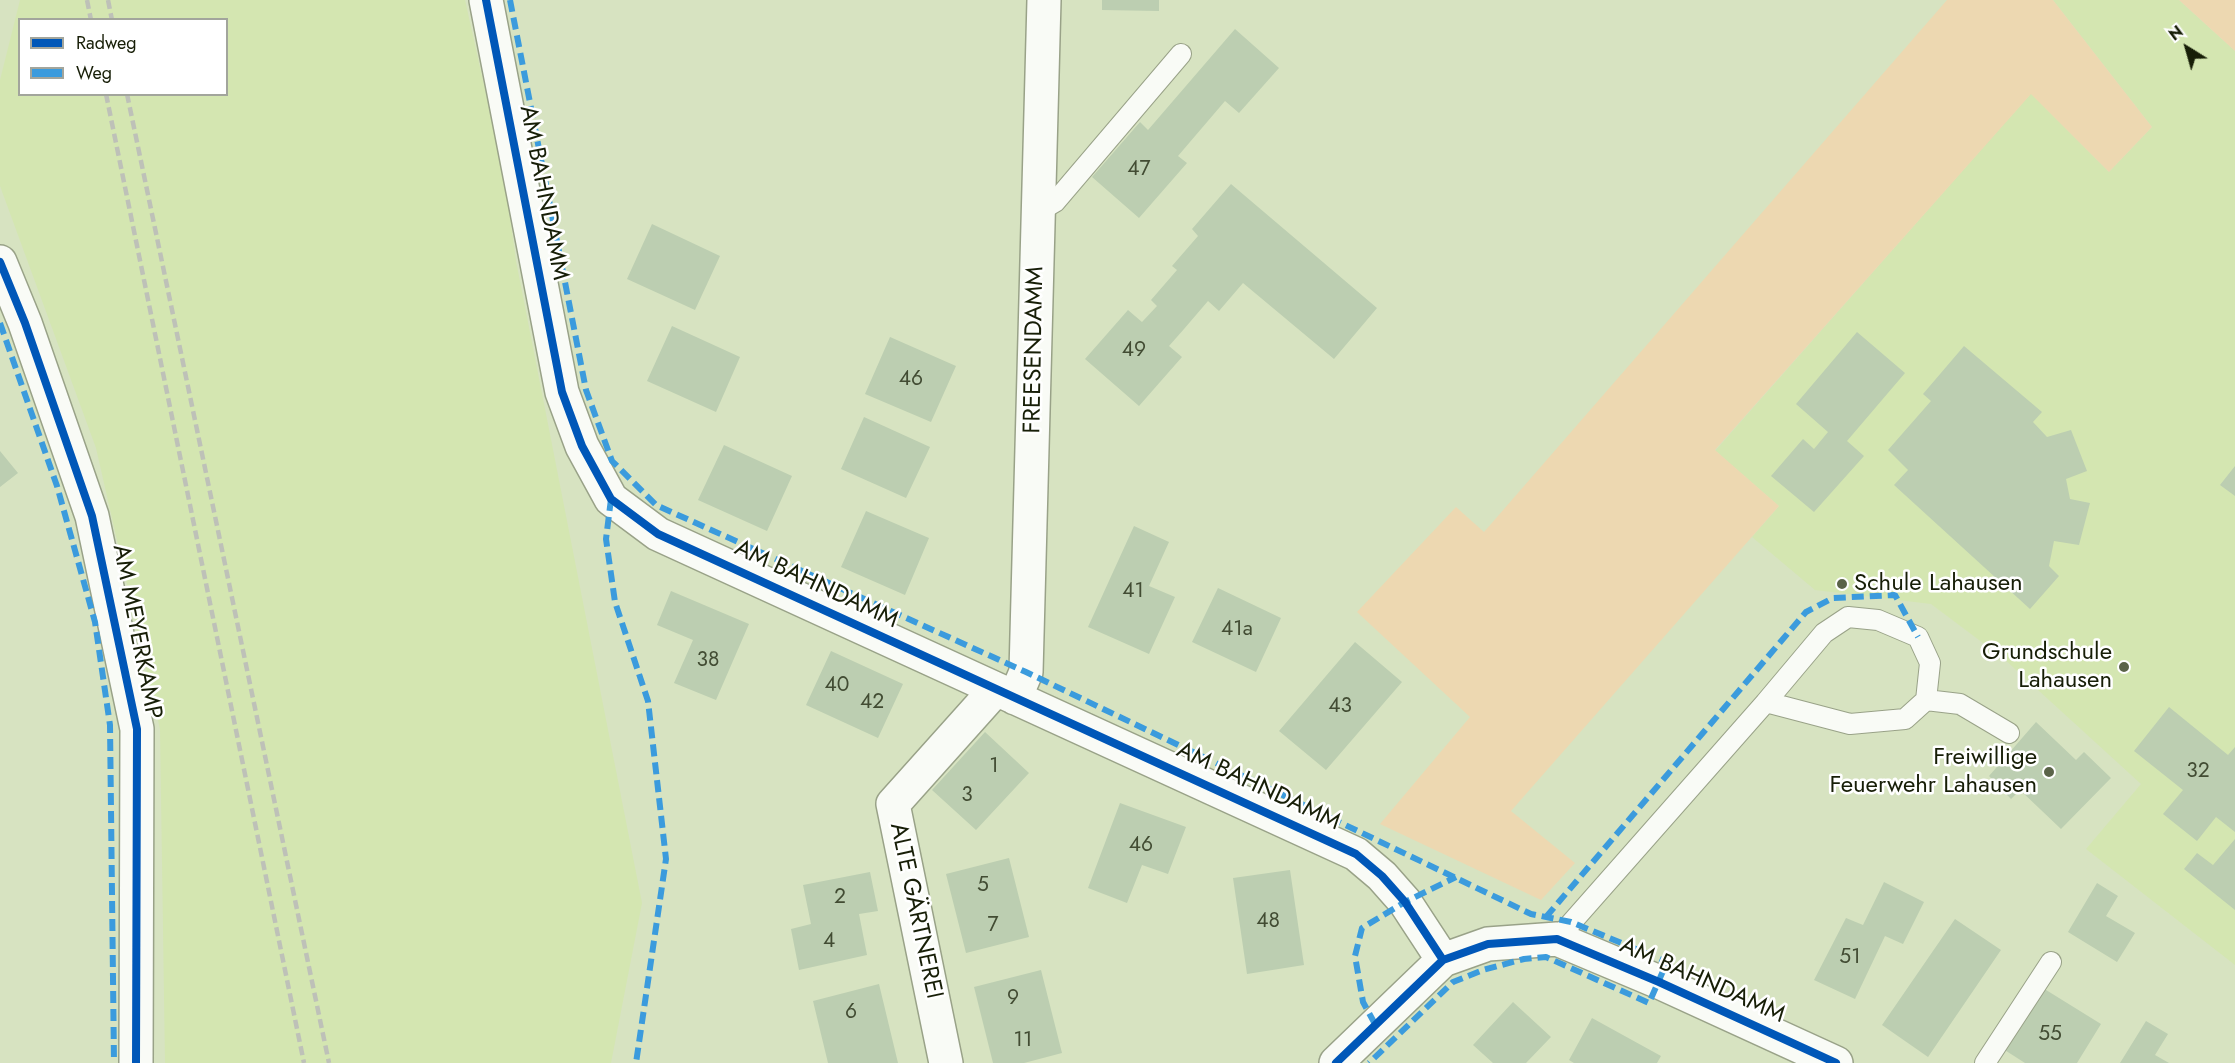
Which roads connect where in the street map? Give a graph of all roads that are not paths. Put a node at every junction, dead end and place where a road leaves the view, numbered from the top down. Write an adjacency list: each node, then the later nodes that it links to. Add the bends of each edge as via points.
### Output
1 (486, 0): 6 (street, AM BAHNDAMM, via 562,392 582,446 611,500 658,534)
2 (1044, 0): 4 (street, FREESENDAMM)
3 (1182, 54): 4 (lane, via 1055,202)
4 (1038, 212): 6 (street, FREESENDAMM, via 1026,672)
5 (0, 262): 13 (street, AM MEYERKAMP, via 92,516 137,729)
6 (1005, 694): 11 (street, AM BAHNDAMM, via 1356,854 1405,902); 14 (street, ALTE GÄRTNEREI, via 893,804)
7 (1926, 700): 8 (lane, via 1905,719 1850,724); 8 (lane, via 1930,663 1918,637 1878,620 1848,617 1824,633); 9 (lane, via 1960,704)
8 (1766, 702): 10 (lane)
9 (2009, 733)
10 (1557, 939): 11 (street, AM BAHNDAMM, via 1488,944); 16 (street, AM BAHNDAMM)
11 (1443, 960): 15 (street)
12 (2051, 962): 17 (lane)
13 (136, 1063)
14 (946, 1063)
15 (1336, 1063)
16 (1836, 1063)
17 (1985, 1063)

